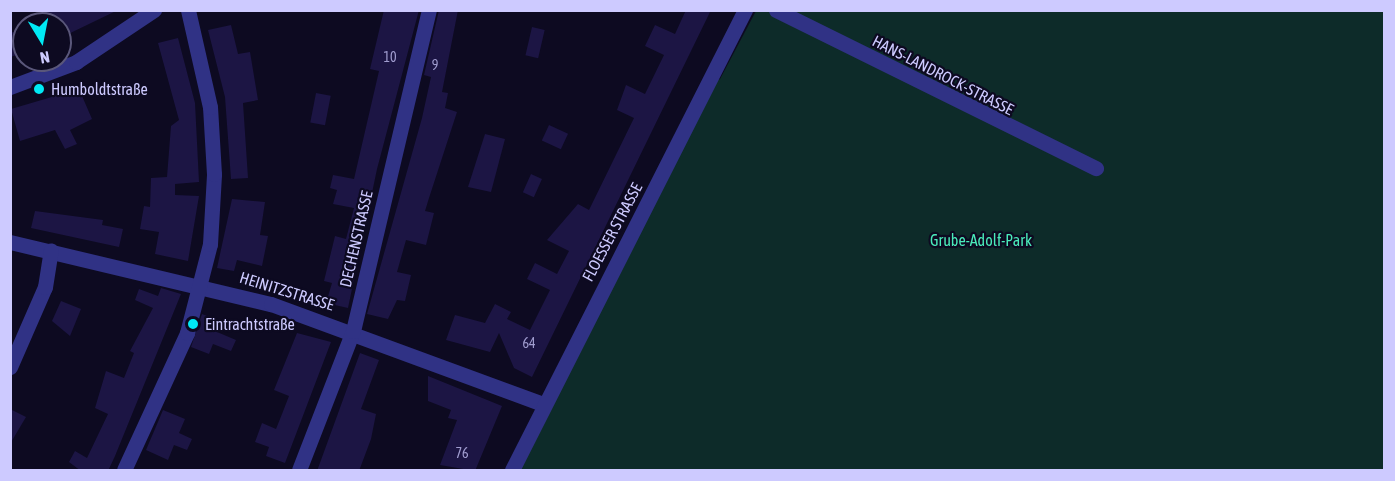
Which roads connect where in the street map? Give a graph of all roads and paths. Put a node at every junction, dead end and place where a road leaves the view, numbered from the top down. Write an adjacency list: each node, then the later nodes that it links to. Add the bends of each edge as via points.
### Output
1 (154, 10): 6 (street, via 76,62)
2 (188, 10): 10 (street, via 210,107 214,174 210,244)
3 (429, 10): 11 (street, DECHENSTRASSE)
4 (745, 10): 13 (street, FLOESSER STRASSE)
5 (776, 10): 7 (street, HANS-LANDROCK-STRASSE)
6 (10, 87)
7 (1096, 168)
8 (10, 242): 9 (street, HEINITZSTRASSE)
9 (51, 250): 10 (street, HEINITZSTRASSE); 12 (street, via 45,287)
10 (199, 284): 11 (street, HEINITZSTRASSE); 14 (street, via 187,333)
11 (353, 330): 13 (street, HEINITZSTRASSE); 15 (street, DECHENSTRASSE)
12 (10, 367)
13 (543, 405): 16 (street, FLOESSER STRASSE)
14 (124, 471)
15 (299, 471)
16 (512, 471)

